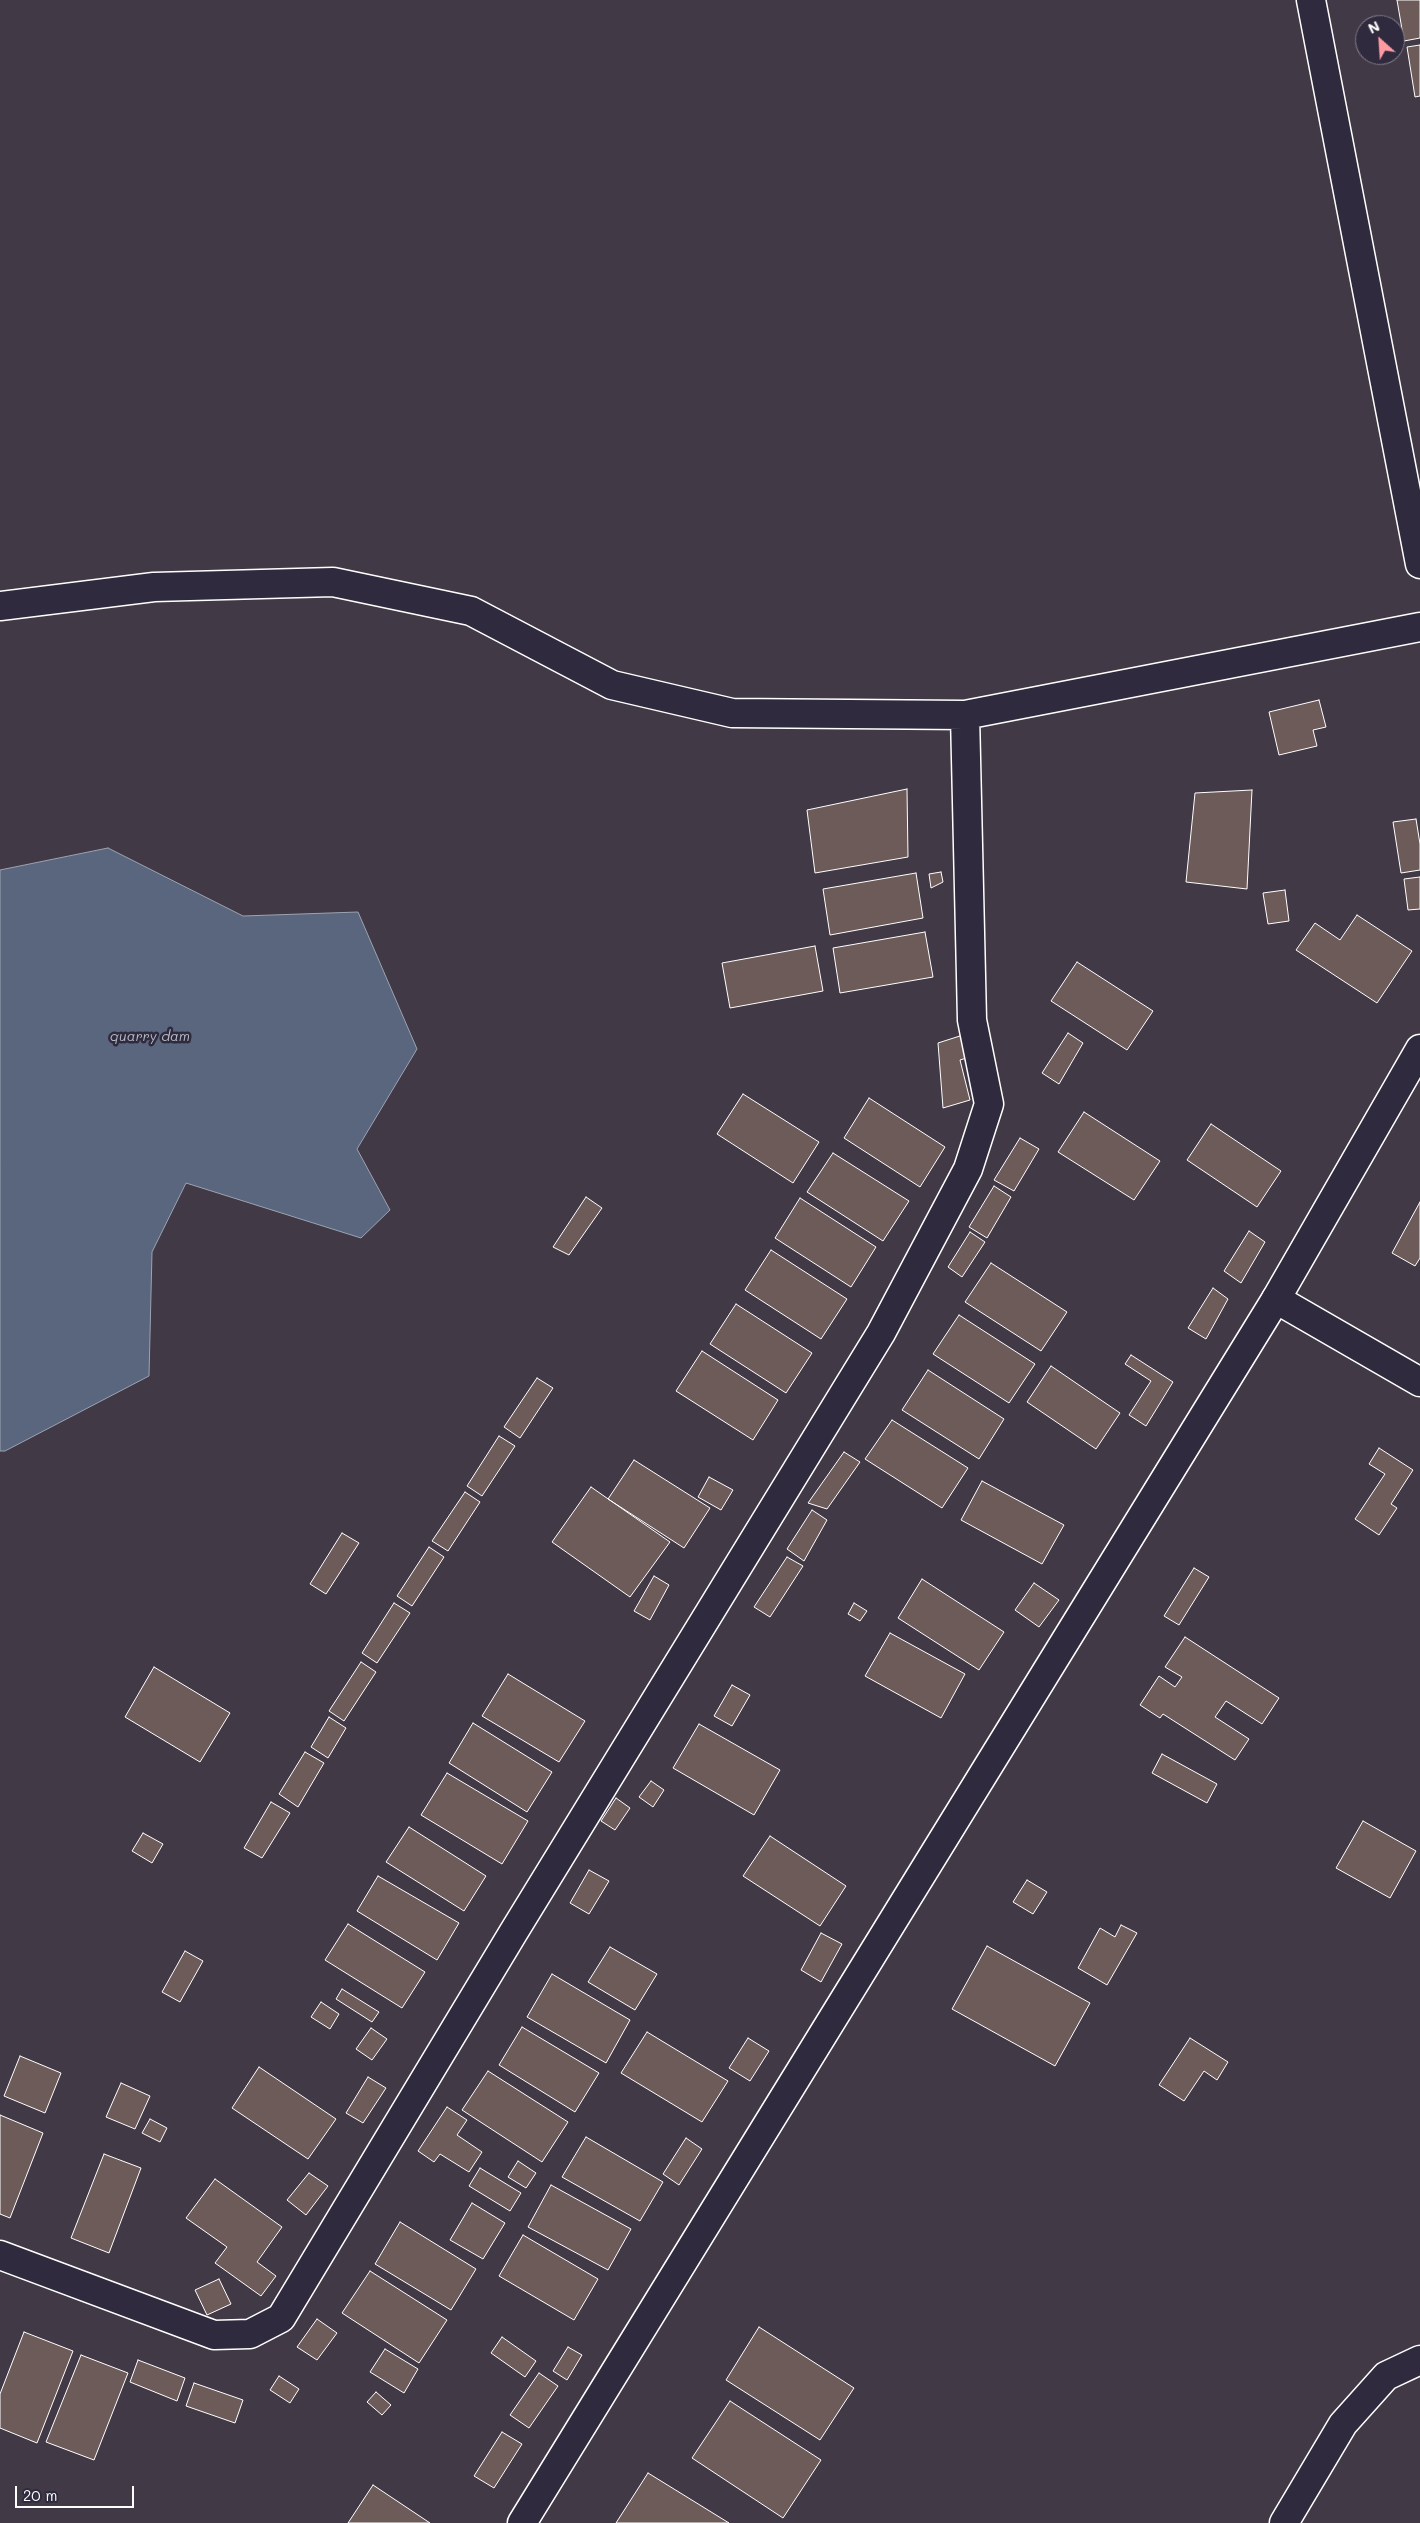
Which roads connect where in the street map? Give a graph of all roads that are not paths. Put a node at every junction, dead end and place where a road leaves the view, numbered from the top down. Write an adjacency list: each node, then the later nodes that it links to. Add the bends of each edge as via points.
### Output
1 (1311, 0): 2 (street)
2 (1420, 564)
3 (0, 606): 5 (street, via 154,587 333,582 471,611 612,685 732,713)
4 (1420, 627): 5 (street)
5 (965, 715): 9 (street, via 972,1020 989,1104 968,1169 881,1333 518,1924 281,2318 250,2334 214,2335)
6 (1420, 1049): 7 (street)
7 (1276, 1299): 8 (street); 11 (street)
8 (1420, 1382)
9 (0, 2255)
10 (1420, 2360): 12 (street, via 1386,2376 1343,2424)
11 (522, 2523)
12 (1284, 2523)

